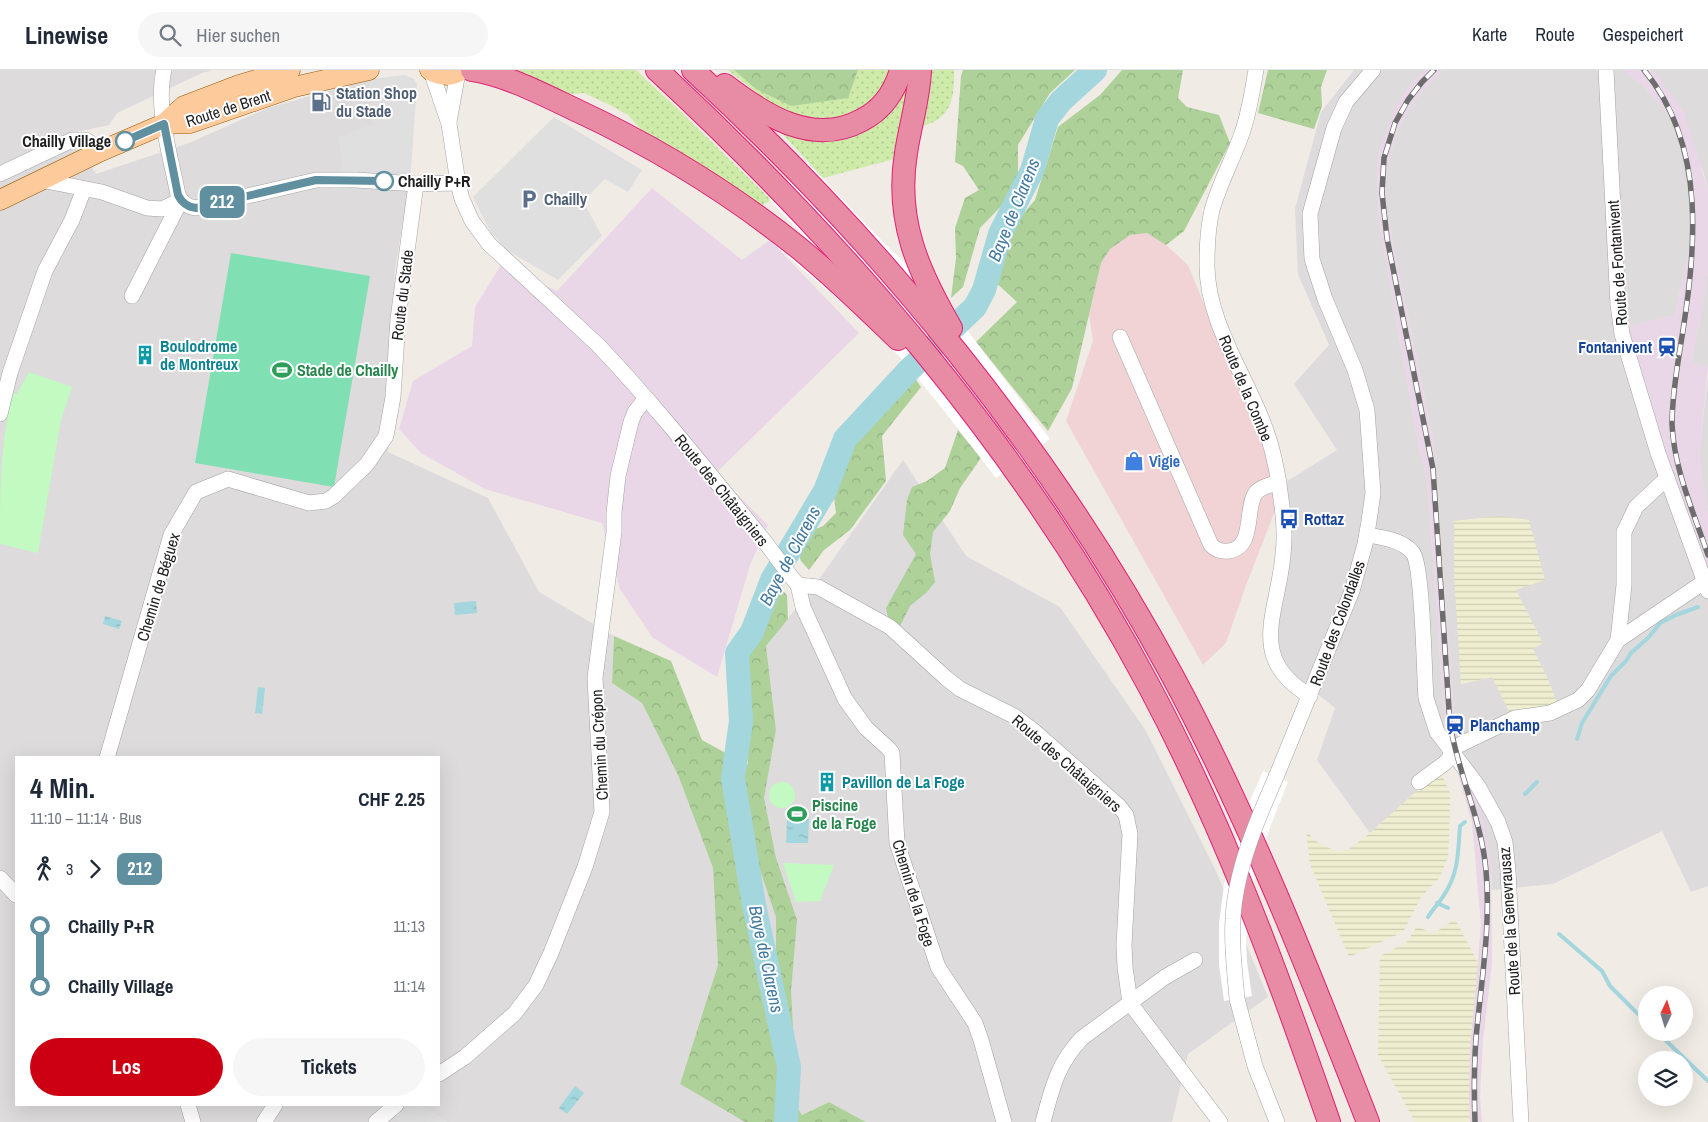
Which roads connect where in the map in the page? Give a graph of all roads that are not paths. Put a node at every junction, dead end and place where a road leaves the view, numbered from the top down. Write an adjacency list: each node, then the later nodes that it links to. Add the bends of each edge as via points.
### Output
1 (164, 70): 14 (street)
2 (290, 70): 14 (main road, Route de Brent, via 184,106)
3 (369, 70): 14 (main road, Route de Brent, via 294,87 190,123)
4 (657, 70): 28 (highway, via 779,189 884,302)
5 (693, 70): 27 (highway, via 856,234)
6 (706, 70): 7 (highway, via 771,116 795,126 826,131 851,125 875,112 894,90)
7 (902, 70)
8 (920, 70): 27 (highway, via 903,181 905,219 922,275)
9 (1256, 70): 32 (street, Route de la Combe, via 1242,136 1212,210 1206,265 1222,333 1264,425)
10 (1373, 70): 33 (street, Route des Colondalles, via 1346,102 1334,128 1310,214 1312,259 1324,300 1355,370 1367,410 1372,493)
11 (1606, 70): 31 (street, Route de Fontanivent, via 1621,330)
12 (430, 71): 13 (main road, via 444,75); 15 (street, Route des Châtaigniers)
13 (464, 71): 15 (street, Route des Châtaigniers); 28 (highway, via 498,76 546,96 652,148 693,173 754,214 837,281)
14 (164, 124): 16 (main road); 23 (street)
15 (449, 124): 19 (street, Route des Châtaigniers)
16 (101, 151): 17 (street, via 86,140 72,140); 18 (main road)
17 (0, 174)
18 (41, 180): 21 (street); 22 (main road)
19 (458, 183): 20 (street); 26 (street, Route des Châtaigniers, via 472,220 489,244 598,345)
20 (416, 184): 23 (street, via 330,179 196,208); 30 (street, Route du Stade)
21 (84, 189): 23 (street, via 154,209); 29 (street, via 45,271 10,373)
22 (0, 200)
23 (181, 200): 24 (street)
24 (132, 296)
25 (1120, 337): 32 (street, via 1211,545 1228,551 1240,546 1254,494)
26 (646, 398): 34 (street, Route des Châtaigniers); 45 (street, Chemin du Crépon, via 630,422 618,476 595,678 602,812 585,866 536,985 514,1013 465,1057)
27 (994, 399): 57 (highway, via 1074,510 1172,674 1204,736 1281,906)
28 (970, 410): 56 (highway, via 1013,465 1094,590 1189,764 1255,918)
29 (0, 414)
30 (386, 436): 39 (street, Chemin de Béguex, via 367,464 326,501 309,503 228,479 196,492 172,535)
31 (1667, 478): 35 (street, Route de Fontanivent); 36 (street, via 1636,507 1624,532 1624,585)
32 (1279, 482): 37 (street, Route de la Combe, via 1283,555 1270,650 1280,671)
33 (1367, 535): 37 (street, Route des Colondalles, via 1352,592); 38 (street, Route de la Genevrausaz, via 1404,546 1416,559 1426,698 1437,732)
34 (795, 581): 44 (street, Route des Châtaigniers, via 818,587 890,627 953,684 1014,716 1034,731 1119,806 1126,815 1130,834 1124,967); 52 (street, Chemin de la Foge, via 845,699 866,728 892,753 897,843 938,967 974,1023 981,1040)
35 (1707, 585): 36 (street)
36 (1618, 640): 38 (street, via 1588,690 1578,700 1550,713 1515,718 1455,747)
37 (1310, 696): 55 (street, Route des Colondalles, bridge, via 1250,842 1233,918 1237,999 1255,1066)
38 (1452, 753): 40 (street, via 1445,764); 58 (street, Route de la Genevrausaz, via 1486,798 1505,842)
39 (108, 756)
40 (1419, 782)
41 (0, 878): 42 (street)
42 (15, 894)
43 (1195, 960): 44 (street)
44 (1130, 1003): 53 (street, via 1072,1048 1051,1087); 54 (street)
45 (440, 1073)
46 (188, 1106): 49 (street)
47 (274, 1106): 50 (street)
48 (395, 1106): 51 (street)
49 (193, 1122)
50 (264, 1122)
51 (376, 1122)
52 (1004, 1122)
53 (1043, 1122)
54 (1220, 1122)
55 (1277, 1122)
56 (1330, 1122)
57 (1368, 1122)
58 (1521, 1122)

